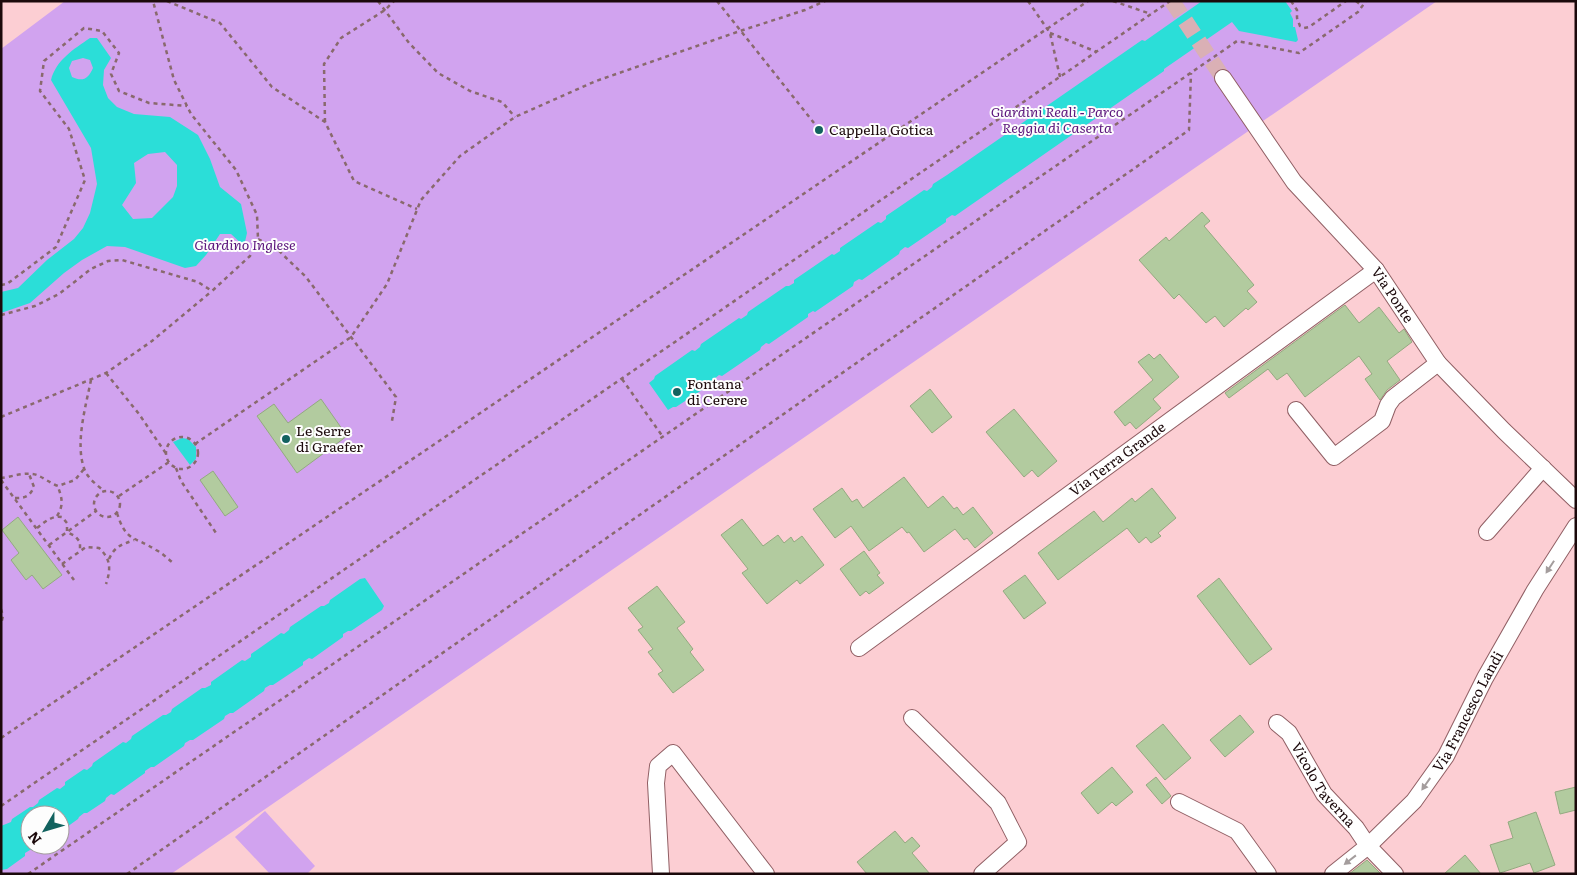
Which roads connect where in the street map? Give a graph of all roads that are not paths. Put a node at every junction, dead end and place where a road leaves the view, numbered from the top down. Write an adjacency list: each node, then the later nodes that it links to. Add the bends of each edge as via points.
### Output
1 (1223, 78): 2 (street, Via Ponte, via 1294,182)
2 (1376, 270): 3 (street, Via Ponte); 9 (street, Via Terra Grande)
3 (1438, 363): 4 (street, via 1393,398 1382,421 1334,457); 5 (street, Via Ponte)
4 (1296, 410)
5 (1543, 468): 6 (street, Via Ponte); 8 (street)
6 (1576, 500)
7 (1576, 526): 13 (street, Via Francesco Landi, one-way to 13, via 1485,678 1446,756 1414,801)
8 (1487, 532)
9 (859, 648)
10 (912, 718): 16 (street, via 998,803 1010,824 1018,842)
11 (1277, 723): 13 (street, Vicolo Taverna, via 1289,733 1324,794)
12 (1179, 802): 17 (street, via 1237,831)
13 (1368, 846): 18 (street, Via Francesco Landi, one-way to 18); 19 (street, Vicolo Taverna)
14 (661, 874): 15 (street, via 656,783 658,766 673,753)
15 (766, 874)
16 (982, 874)
17 (1268, 874)
18 (1333, 874)
19 (1395, 874)

